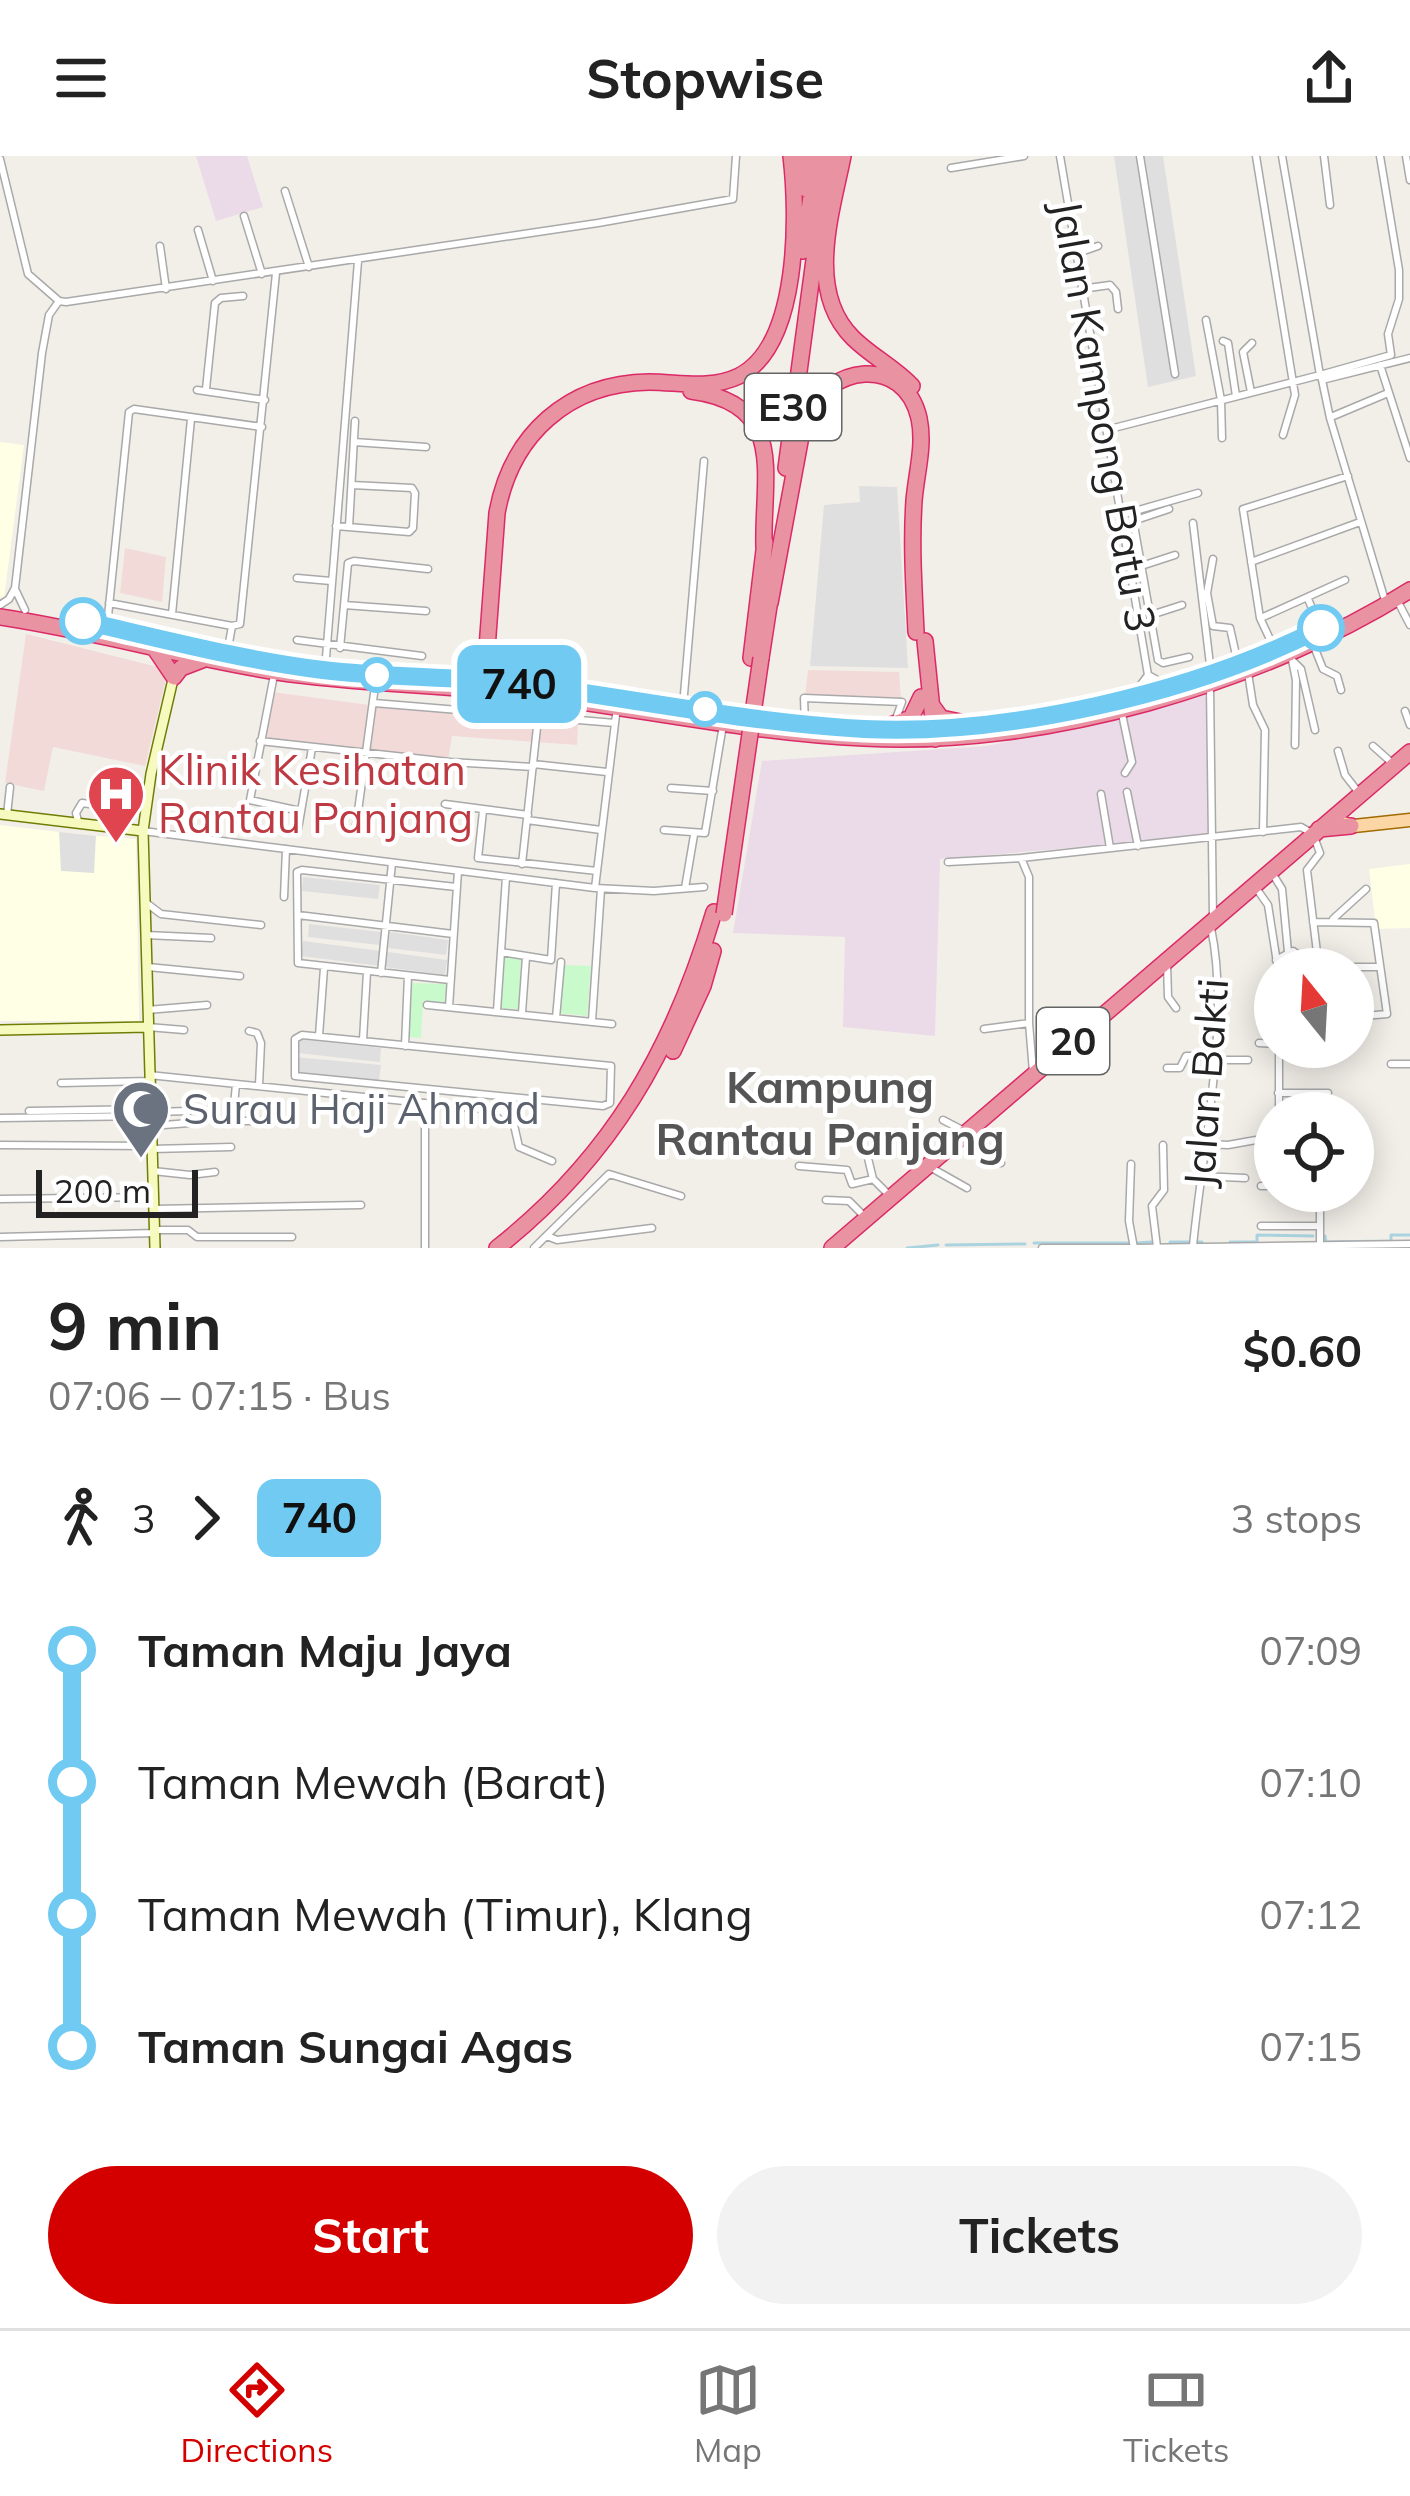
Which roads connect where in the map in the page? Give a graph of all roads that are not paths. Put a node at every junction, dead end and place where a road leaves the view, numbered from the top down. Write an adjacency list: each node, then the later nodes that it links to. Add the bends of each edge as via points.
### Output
1 (736, 156): 26 (street, via 733,199)
2 (791, 156): 109 (highway, via 797,207 781,326 766,353 743,374 711,384 600,389 553,414 518,449 497,512)
3 (805, 156): 21 (highway)
4 (817, 156): 21 (highway, E30)
5 (828, 156): 82 (highway, E30)
6 (843, 156): 96 (highway, via 827,293 850,335 908,381 925,410)
7 (957, 156): 8 (street, via 955,167)
8 (1024, 156)
9 (1060, 156): 25 (street, Jalan Kampong Batu 3)
10 (1140, 156): 41 (street)
11 (1256, 156): 43 (street)
12 (1282, 156): 42 (street)
13 (1324, 156): 19 (street)
14 (1380, 156): 40 (street, via 1400,270 1391,355)
15 (1406, 156): 17 (street)
16 (0, 159): 34 (street, via 28,274)
17 (1410, 179)
18 (285, 191): 27 (street)
19 (1330, 205)
20 (244, 216): 29 (street)
21 (808, 216): 69 (highway, E30)
22 (198, 230): 30 (street)
23 (160, 246): 31 (street)
24 (1098, 246): 25 (street)
25 (1075, 254): 32 (street, Jalan Kampong Batu 3)
26 (358, 260): 27 (street); 67 (street)
27 (309, 267): 28 (street)
28 (276, 273): 29 (street); 47 (street)
29 (262, 274): 30 (street)
30 (213, 281): 31 (street)
31 (166, 289): 34 (street)
32 (1081, 289): 35 (street, via 1110,285); 53 (street, Jalan Kampong Batu 3)
33 (243, 296): 47 (street, via 215,303 202,390)
34 (59, 301): 79 (street, via 42,353)
35 (1118, 309)
36 (1206, 320): 48 (street)
37 (1223, 341): 46 (street)
38 (1252, 343): 44 (street, via 1243,352)
39 (1410, 358): 40 (street)
40 (1379, 362): 42 (street); 45 (street)
41 (1175, 374)
42 (1321, 378): 43 (street); 49 (street)
43 (1293, 382): 44 (street); 54 (street)
44 (1251, 392): 46 (street)
45 (1388, 393): 49 (street); 58 (street)
46 (1236, 396): 48 (street)
47 (265, 400): 52 (street)
48 (1221, 400): 53 (street); 55 (street)
49 (1330, 418): 60 (street)
50 (191, 419): 52 (street); 83 (street, via 129,412); 89 (street)
51 (356, 422): 56 (street)
52 (262, 427): 95 (street, via 240,624)
53 (1106, 430): 64 (street, Jalan Kampong Batu 3)
54 (1283, 435)
55 (1222, 438)
56 (354, 442): 57 (street); 61 (street)
57 (427, 447)
58 (1410, 458)
59 (704, 461): 126 (street)
60 (1348, 476): 65 (street); 72 (street, via 1243,509)
61 (352, 485): 68 (street); 68 (street, via 412,488 413,528)
62 (1198, 494): 64 (street)
63 (1168, 509): 73 (street, via 1135,523)
64 (1121, 515): 75 (street, Jalan Kampong Batu 3)
65 (1362, 522): 72 (street); 80 (street)
66 (1193, 524): 115 (street, Jalan Bakti)
67 (336, 526): 68 (street); 78 (street)
68 (349, 527)
69 (764, 547): 107 (highway, E30); 109 (highway, via 765,449 745,409 714,395 657,388 587,400 537,439 507,491)
70 (1175, 555): 73 (street)
71 (1213, 559): 110 (street, via 1213,626 1231,628)
72 (1251, 562): 92 (street)
73 (1142, 565): 75 (street); 90 (street)
74 (428, 568): 84 (street, via 348,563)
75 (1132, 569): 113 (street, Jalan Kampong Batu 3)
76 (297, 578): 78 (street)
77 (1345, 580): 81 (street)
78 (332, 581): 99 (street)
79 (15, 588): 86 (street); 87 (street)
80 (1400, 591): 93 (street); 97 (highway)
81 (1308, 599): 92 (street); 97 (street)
82 (770, 602): 96 (highway, via 811,403 850,374 872,374 896,383 918,414); 107 (highway, E30)
83 (109, 603): 89 (street); 94 (street)
84 (344, 605): 88 (street); 100 (street)
85 (1182, 605): 90 (street)
86 (0, 606): 87 (highway)
87 (26, 610): 94 (highway)
88 (426, 611)
89 (172, 614): 95 (street)
90 (1150, 615): 106 (street, via 1158,660)
91 (0, 617): 101 (highway)
92 (1260, 618): 104 (street)
93 (1410, 625)
94 (106, 626): 102 (highway)
95 (232, 626): 103 (street)
96 (921, 636): 124 (highway)
97 (1317, 636): 104 (highway); 121 (street, via 1323,669)
98 (297, 640): 99 (street)
99 (327, 645): 100 (street); 111 (street)
100 (340, 648): 105 (street)
101 (155, 649): 102 (highway); 114 (highway)
102 (180, 650): 103 (highway); 108 (highway); 114 (street)
103 (227, 654): 111 (highway)
104 (1286, 655): 110 (highway); 136 (street, via 1301,669); 139 (street)
105 (422, 656)
106 (1189, 657)
107 (756, 658): 195 (highway, E30, bridge)
108 (204, 659): 112 (highway); 114 (highway)
109 (490, 661): 116 (highway); 118 (highway); 119 (highway)
110 (1243, 667): 115 (highway); 170 (street, via 1265,730)
111 (325, 670): 116 (highway)
112 (274, 671): 117 (highway); 138 (street)
113 (1148, 675): 120 (street); 122 (street)
114 (174, 677): 169 (street)
115 (1210, 678): 120 (highway); 127 (highway); 173 (street, Jalan Bakti)
116 (454, 680): 119 (highway)
117 (376, 682): 119 (highway); 125 (street)
118 (513, 683): 119 (highway); 126 (highway)
119 (488, 686): 123 (highway)
120 (1168, 686): 122 (highway)
121 (1341, 690)
122 (1133, 695): 133 (highway)
123 (540, 696): 129 (highway); 130 (street)
124 (926, 698): 133 (highway, via 941,718); 135 (highway, via 911,718); 137 (highway)
125 (374, 703): 130 (street); 144 (street)
126 (683, 706): 132 (highway)
127 (1120, 708): 137 (highway, via 1038,726); 148 (street, via 1132,762)
128 (1405, 712): 134 (street)
129 (615, 715): 130 (street); 131 (highway); 147 (street)
130 (538, 718): 146 (street)
131 (723, 722): 137 (highway, via 846,737); 151 (street)
132 (806, 724): 135 (highway); 135 (street, via 804,698 902,702)
133 (975, 725): 137 (highway)
134 (1410, 725)
135 (883, 728): 137 (highway)
136 (1315, 730)
137 (929, 734)
138 (260, 741): 141 (street); 157 (street, via 251,802)
139 (1295, 745)
140 (1373, 746): 145 (street)
141 (311, 748): 144 (street); 157 (street)
142 (1338, 751): 153 (street)
143 (1410, 752): 145 (highway, 20)
144 (367, 753): 146 (street); 165 (street)
145 (1394, 764): 153 (highway, 20)
146 (533, 766): 147 (street); 161 (street)
147 (608, 772): 167 (street)
148 (1125, 773)
149 (10, 787): 160 (street)
150 (671, 788): 151 (street)
151 (713, 791): 172 (street, via 707,830)
152 (1127, 792): 174 (street)
153 (1359, 793): 159 (highway, 20)
154 (1101, 794): 176 (street)
155 (445, 804): 158 (street)
156 (104, 806): 164 (street, via 82,803)
157 (300, 811): 166 (street)
158 (483, 811): 161 (street); 180 (street, via 478,858)
159 (1337, 812): 163 (highway); 171 (highway, 20)
160 (3, 815): 164 (street)
161 (527, 818): 167 (street); 180 (street)
162 (1410, 820): 163 (main road)
163 (1360, 824): 171 (highway)
164 (80, 825): 169 (street)
165 (356, 826)
166 (298, 829)
167 (601, 830): 183 (street)
168 (664, 830): 172 (street)
169 (143, 832): 175 (street); 194 (street)
170 (1263, 832): 171 (street); 173 (street)
171 (1315, 832): 181 (highway, 20); 199 (street, via 1320,853 1306,870)
172 (694, 835): 190 (street)
173 (1213, 838): 174 (street); 196 (street, Jalan Bakti)
174 (1138, 846): 176 (street)
175 (286, 848): 179 (street); 193 (street)
176 (1111, 848): 177 (street)
177 (1022, 858): 178 (street); 231 (street, via 1029,877)
178 (948, 862)
179 (392, 863): 182 (street); 185 (street)
180 (522, 864): 183 (street)
181 (1270, 870): 187 (highway, 20); 206 (street, via 1282,889)
182 (458, 871): 184 (street); 188 (street)
183 (597, 871): 191 (street)
184 (506, 877): 186 (street); 208 (street)
185 (390, 881): 188 (street); 197 (street, via 299,870); 201 (street)
186 (556, 883): 191 (street); 211 (street)
187 (1252, 885): 196 (highway, 20); 205 (street, via 1268,905)
188 (456, 887): 202 (street)
189 (704, 887): 190 (street)
190 (685, 888): 191 (street)
191 (598, 889): 230 (street)
192 (1366, 889): 198 (street)
193 (284, 897)
194 (145, 902): 200 (street, via 160,914); 203 (street)
195 (719, 913): 299 (highway, E30, via 646,1081 578,1173); 300 (highway, E30, via 704,986 640,1108 586,1178)
196 (1211, 920): 210 (highway, 20); 241 (street, Jalan Bakti)
197 (295, 921): 201 (street); 213 (street, via 298,963)
198 (1331, 921): 199 (street); 215 (street, via 1371,920)
199 (1313, 922): 207 (street)
200 (261, 925)
201 (384, 926): 202 (street); 217 (street)
202 (453, 934): 220 (street)
203 (146, 935): 204 (street); 212 (street)
204 (211, 938)
205 (1274, 948)
206 (1288, 948)
207 (1316, 948)
208 (500, 952): 209 (street); 226 (street)
209 (526, 957): 211 (street); 227 (street)
210 (1167, 960): 224 (street); 246 (highway, 20)
211 (556, 961): 229 (street)
212 (147, 967): 218 (street); 225 (street)
213 (324, 968): 216 (street); 238 (street)
214 (1374, 968): 215 (street)
215 (1380, 968): 228 (street, via 1385,1017)
216 (367, 972): 217 (street); 239 (street)
217 (381, 974): 219 (street)
218 (240, 976)
219 (408, 976): 220 (street); 240 (street)
220 (450, 980): 223 (street)
221 (207, 1005): 225 (street)
222 (427, 1005): 223 (street)
223 (449, 1007): 226 (street)
224 (1176, 1008)
225 (147, 1010): 233 (street)
226 (497, 1011): 227 (street)
227 (522, 1015): 229 (street)
228 (1374, 1017)
229 (556, 1018): 230 (street)
230 (592, 1021): 232 (street)
231 (1029, 1022): 234 (street); 246 (street)
232 (612, 1024)
233 (148, 1027): 235 (street); 236 (street); 247 (street)
234 (984, 1029)
235 (0, 1030)
236 (184, 1030)
237 (249, 1031): 250 (street, via 261,1043)
238 (319, 1036): 239 (street); 240 (street, via 295,1039 293,1074 610,1103 611,1066)
239 (363, 1041): 240 (street)
240 (405, 1046)
241 (1215, 1058): 242 (street); 245 (street, via 1186,1056 1180,1068); 262 (street, Jalan Bakti)
242 (1248, 1060)
243 (1391, 1064): 244 (street)
244 (1410, 1064)
245 (1167, 1068)
246 (1034, 1075): 259 (highway, 20)
247 (150, 1078): 248 (street); 249 (street); 254 (street)
248 (61, 1083)
249 (236, 1084): 250 (street); 257 (street, via 233,1117)
250 (260, 1086): 251 (street)
251 (425, 1103): 267 (street, via 502,1111 519,1147); 298 (street)
252 (29, 1111): 254 (street)
253 (190, 1111): 254 (street)
254 (151, 1116): 255 (street); 258 (street); 265 (street)
255 (0, 1118)
256 (943, 1120): 259 (street)
257 (260, 1121)
258 (202, 1122)
259 (966, 1134): 268 (street); 271 (highway, 20)
260 (1254, 1141): 262 (street)
261 (1163, 1144): 295 (street, via 1163,1195 1152,1206)
262 (1206, 1144): 274 (street, Jalan Bakti)
263 (0, 1145): 265 (street)
264 (231, 1147): 265 (street)
265 (152, 1148): 272 (street)
266 (867, 1154): 276 (street)
267 (552, 1161)
268 (1000, 1162)
269 (1131, 1164): 295 (street, via 1134,1248)
270 (799, 1166): 276 (street, via 848,1170 852,1184)
271 (928, 1166): 277 (street); 279 (highway, 20)
272 (153, 1171): 273 (street); 282 (street)
273 (214, 1172)
274 (1199, 1176): 275 (street); 294 (street, Jalan Bakti)
275 (1244, 1178)
276 (873, 1179): 279 (street)
277 (967, 1188)
278 (681, 1196): 290 (street, via 609,1174)
279 (891, 1197): 285 (highway, 20)
280 (0, 1199): 282 (street)
281 (826, 1200): 285 (street, via 849,1201)
282 (154, 1203): 283 (street); 289 (street)
283 (361, 1205)
284 (1320, 1212): 287 (street)
285 (867, 1218): 302 (highway, 20)
286 (1261, 1226): 287 (street)
287 (1320, 1226): 296 (street)
288 (652, 1228): 290 (street)
289 (154, 1232): 291 (street); 292 (street); 297 (street)
290 (547, 1236): 301 (street)
291 (0, 1237)
292 (292, 1237)
293 (1410, 1244): 296 (street)
294 (1193, 1246): 295 (street); 296 (street)
295 (1157, 1247)
296 (1316, 1247)
297 (155, 1248)
298 (425, 1248)
299 (497, 1248)
300 (512, 1248)
301 (534, 1248)
302 (832, 1248)
303 (1042, 1248): 304 (street)
304 (1072, 1248): 305 (street)
305 (1109, 1248): 306 (street)
306 (1133, 1248)

